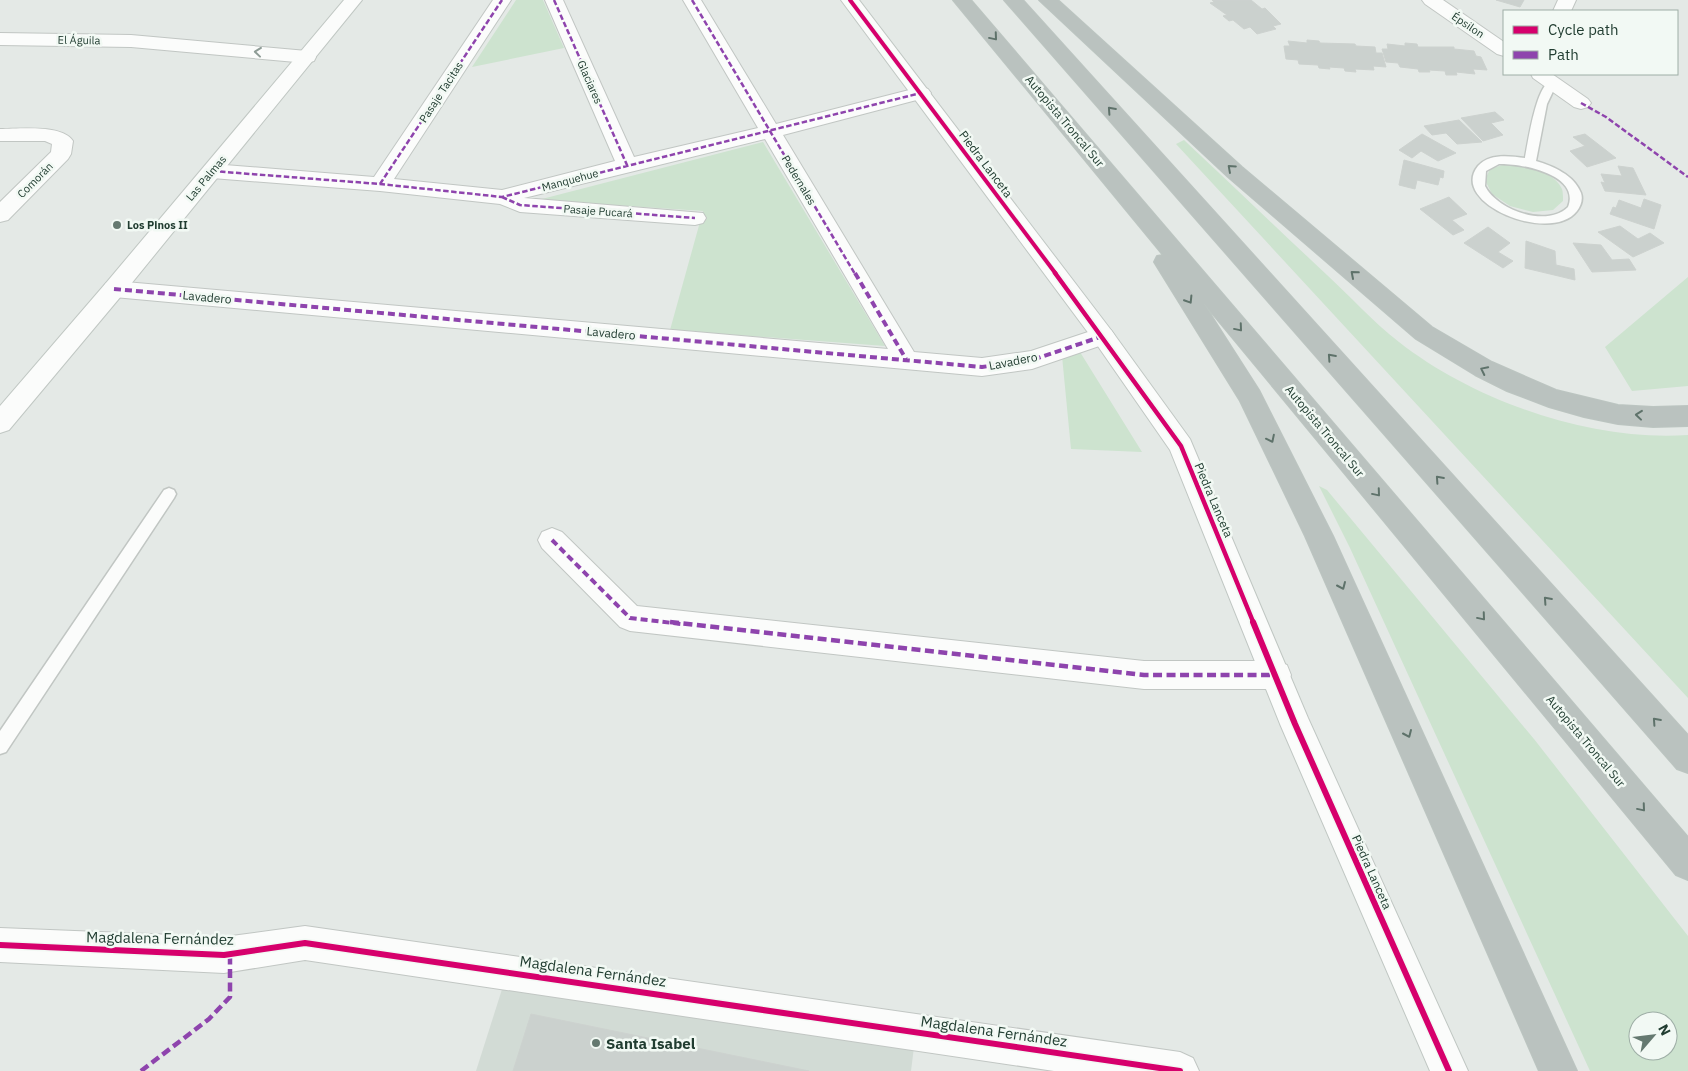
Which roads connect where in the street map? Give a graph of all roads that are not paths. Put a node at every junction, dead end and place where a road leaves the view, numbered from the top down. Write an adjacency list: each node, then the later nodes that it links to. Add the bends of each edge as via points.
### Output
1 (353, 0): 13 (street, Las Palmas)
2 (502, 0): 24 (street, Pasaje Tacitas)
3 (554, 0): 21 (street, Glaciares)
4 (692, 0): 18 (street, Pedernales)
5 (850, 0): 16 (street, Piedra Lanceta)
6 (962, 0): 22 (highway, Autopista Troncal Sur, one-way to 22)
7 (1013, 0): 37 (highway, one-way to 7)
8 (1048, 0): 31 (highway, one-way to 8, via 1616,413 1581,406 1512,383 1450,352 1235,172)
9 (1431, 0): 12 (street, Épsilon)
10 (0, 39): 11 (street, El Águila)
11 (158, 44): 13 (street, El Águila, one-way to 11); 14 (street, El Águila, via 182,60)
12 (1503, 49)
13 (307, 57): 14 (street, Las Palmas)
14 (293, 73): 23 (street, Las Palmas)
15 (1546, 78): 17 (street); 20 (lane)
16 (921, 94): 18 (street, Manquehue); 29 (street, Piedra Lanceta)
17 (1581, 103)
18 (770, 132): 21 (street, Manquehue); 30 (street, Pedernales)
19 (0, 135): 26 (street, Comorán, via 48,136 63,141 60,154)
20 (1530, 162): 20 (lane, via 1513,160 1488,164 1480,170 1478,183 1483,193 1506,211 1531,219 1548,221 1570,214 1576,206 1573,189 1550,170)
21 (627, 165): 25 (street, Manquehue)
22 (1106, 170): 38 (highway, Autopista Troncal Sur, one-way to 38); 42 (highway, one-way to 42, via 1250,397 1323,545)
23 (212, 172): 24 (street, Manquehue); 28 (street, Las Palmas)
24 (380, 184): 25 (street, Manquehue)
25 (502, 198): 27 (street, Pasaje Pucará, via 520,205)
26 (0, 215)
27 (695, 218)
28 (114, 289): 30 (street, Lavadero); 32 (street, Las Palmas)
29 (1103, 336): 30 (street, Lavadero, via 1032,360 982,367); 35 (street, Piedra Lanceta, via 1181,446)
30 (906, 359)
31 (1688, 416)
32 (0, 423)
33 (169, 494): 36 (lane)
34 (552, 540): 35 (street, via 630,618 1144,675)
35 (1276, 675): 41 (street, Piedra Lanceta)
36 (0, 746)
37 (1688, 758)
38 (1688, 863)
39 (0, 945): 40 (street, Magdalena Fernández, via 224,955 305,943)
40 (1180, 1071)
41 (1449, 1071)
42 (1558, 1071)

